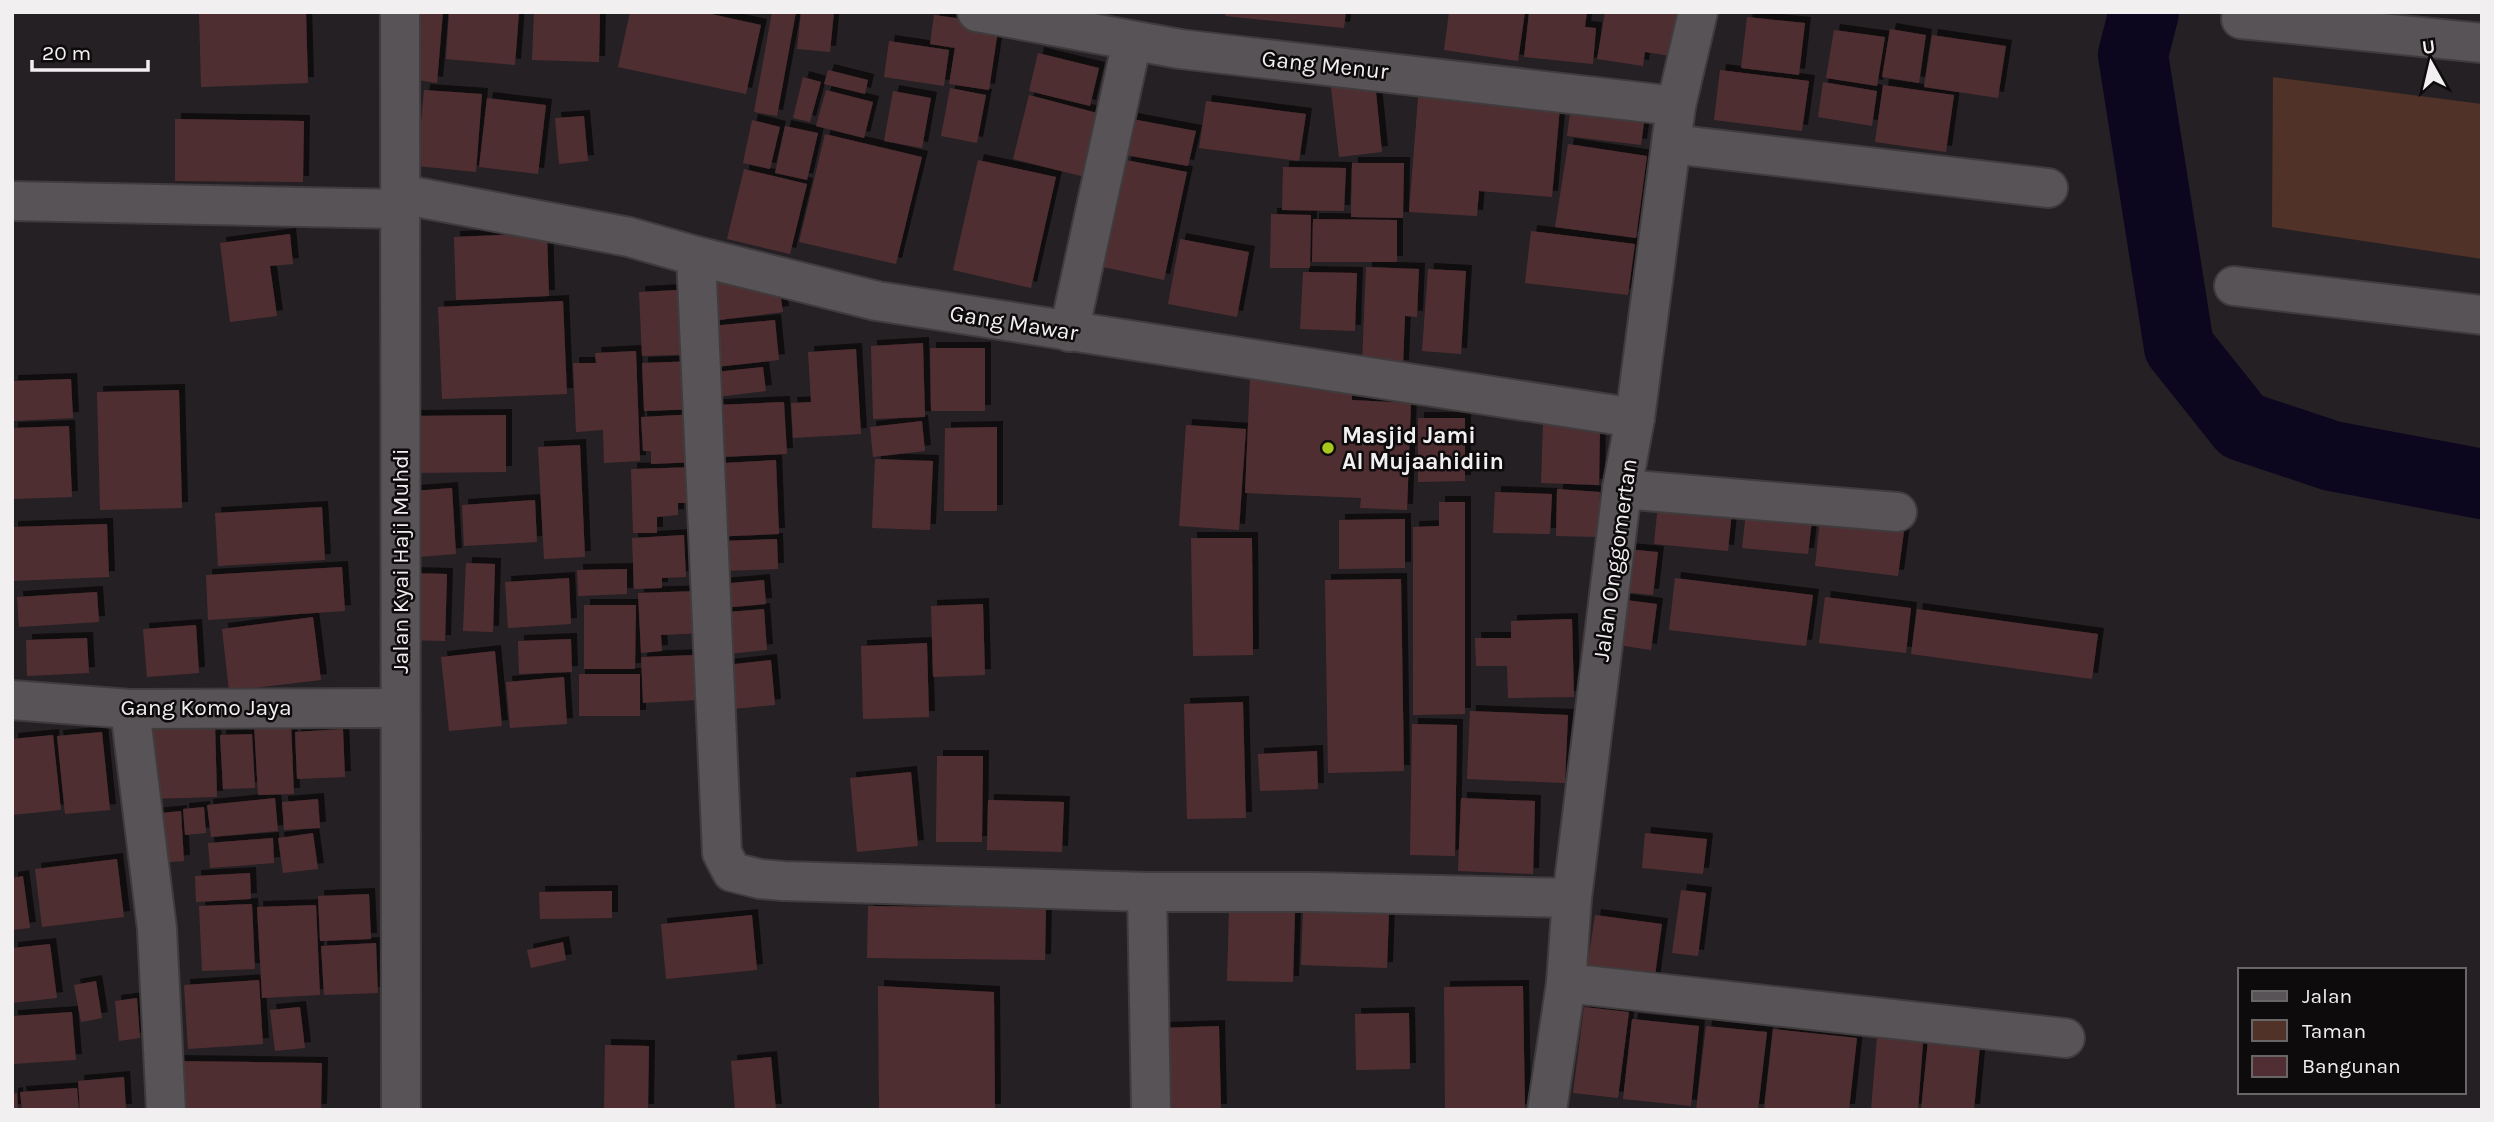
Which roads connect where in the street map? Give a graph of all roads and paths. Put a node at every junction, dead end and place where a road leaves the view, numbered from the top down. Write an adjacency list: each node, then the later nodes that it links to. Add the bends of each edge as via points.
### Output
1 (400, 12): 11 (street, Jalan Kyai Haji Muhdi)
2 (1698, 12): 7 (street, Jalan Onggomertan)
3 (981, 13): 5 (street, Gang Menur)
4 (2241, 19): 6 (street)
5 (1132, 41): 7 (street, Gang Menur); 15 (street)
6 (2482, 43)
7 (1676, 106): 8 (street, Jalan Onggomertan)
8 (1672, 144): 9 (street); 16 (street, Jalan Onggomertan)
9 (2048, 188)
10 (12, 201): 11 (street, Gang Mawar)
11 (400, 201): 12 (street, Gang Mawar, via 629,237); 20 (street, Jalan Kyai Haji Muhdi)
12 (696, 256): 15 (street, Gang Mawar, via 877,301); 22 (street, via 722,853 732,872 760,880)
13 (2234, 286): 14 (street)
14 (2482, 315)
15 (1069, 332): 16 (street, Gang Mawar)
16 (1635, 418): 17 (street, Jalan Onggomertan)
17 (1622, 489): 18 (street); 23 (street, Jalan Onggomertan)
18 (1897, 512)
19 (12, 700): 21 (street, Gang Komo Jaya)
20 (400, 708): 21 (street, Gang Komo Jaya); 27 (street, Jalan Kyai Haji Muhdi)
21 (130, 709): 26 (street, via 157,929)
22 (1147, 892): 23 (street); 28 (street)
23 (1572, 898): 24 (street, Jalan Onggomertan)
24 (1566, 983): 25 (street); 29 (street, Jalan Onggomertan)
25 (2065, 1038)
26 (166, 1110)
27 (401, 1110)
28 (1151, 1110)
29 (1547, 1110)

